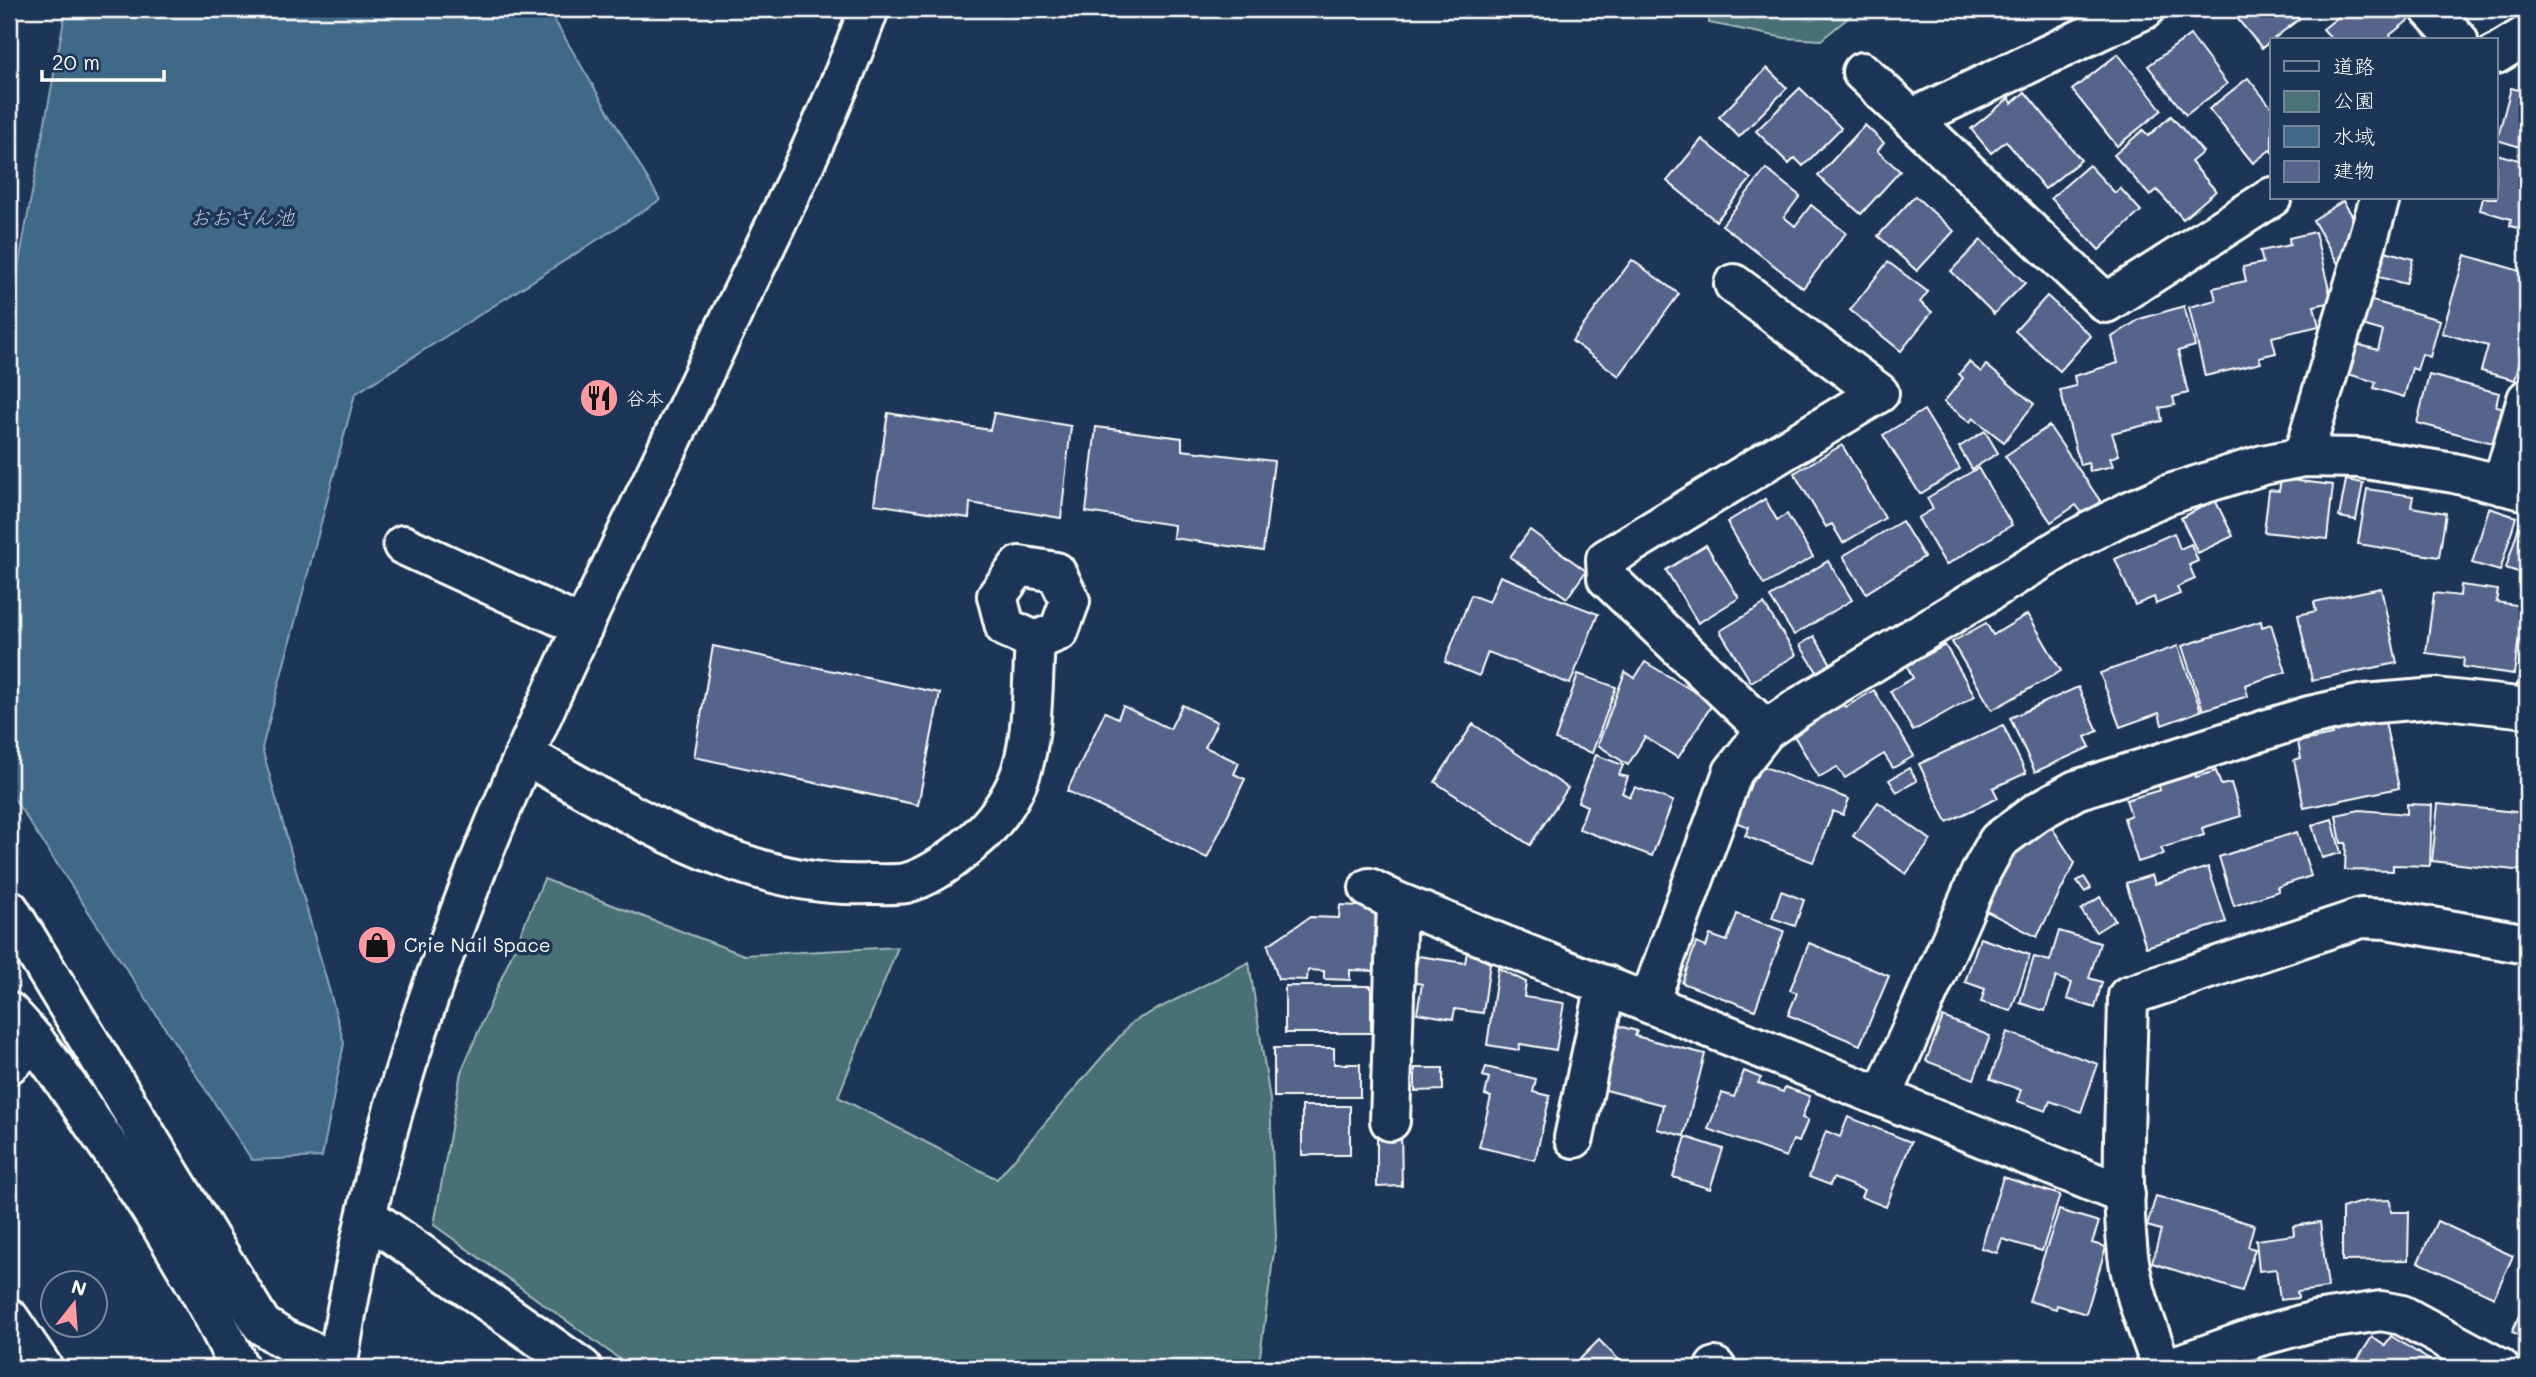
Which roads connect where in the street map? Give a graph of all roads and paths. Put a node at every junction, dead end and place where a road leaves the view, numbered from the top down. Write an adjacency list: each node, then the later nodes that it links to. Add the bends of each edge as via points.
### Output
1 (869, 9): 16 (street, via 832,106)
2 (2145, 9): 8 (street)
3 (2430, 9): 5 (street)
4 (2527, 35): 6 (street)
5 (2456, 38)
6 (2498, 53)
7 (1862, 72): 8 (street)
8 (1911, 119): 9 (street, via 2106,303)
9 (2270, 198)
10 (2379, 200): 13 (street)
11 (1734, 284): 19 (street, via 1879,393 1606,559 1607,578)
12 (2527, 399): 14 (street)
13 (2303, 457): 14 (street, via 2392,463); 19 (street, via 2263,465 2130,511 2072,541)
14 (2515, 488)
15 (403, 545): 16 (street)
16 (583, 627): 20 (street)
17 (1035, 641): 20 (street, via 1031,710 1018,781 979,837 947,864 905,883 841,885 772,872 713,854 653,827)
18 (2527, 708): 27 (street, via 2436,698 2364,704 2309,716 2076,790 2037,812 1998,841 1982,870)
19 (1766, 730): 24 (street, via 1733,772)
20 (526, 755): 31 (street, via 452,930 410,1059)
21 (9, 909): 33 (street, via 262,1325)
22 (2527, 944): 30 (street, via 2361,918 2128,996)
23 (1606, 985): 24 (street); 28 (street, via 1383,895); 29 (street)
24 (1649, 1002): 27 (street)
25 (9, 1012): 26 (street)
26 (22, 1052): 35 (street, via 116,1156 195,1280)
27 (1882, 1097): 30 (street)
28 (1390, 1121)
29 (1574, 1138)
30 (2125, 1195): 37 (street, via 2137,1298)
31 (367, 1216): 33 (street); 36 (street)
32 (9, 1318): 34 (street)
33 (337, 1366)
34 (43, 1368)
35 (239, 1368)
36 (582, 1368)
37 (2162, 1368)
38 (2168, 1368): 39 (street, via 2315,1321 2381,1311 2402,1315)
39 (2500, 1368)

